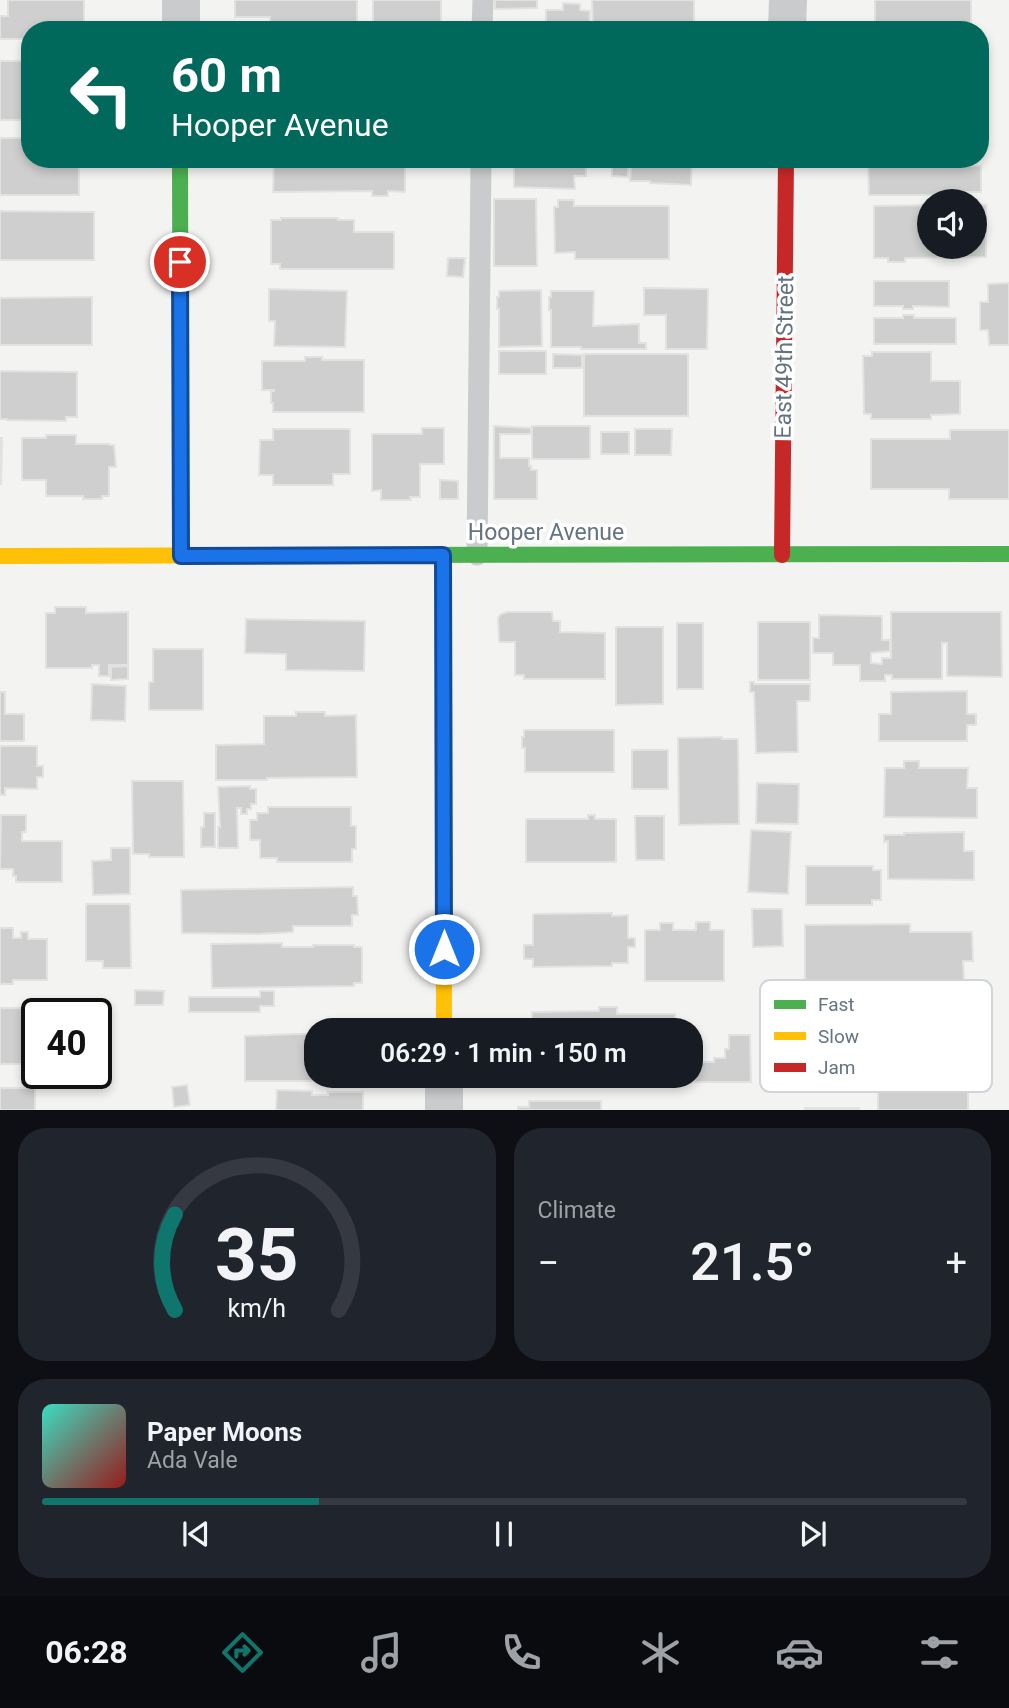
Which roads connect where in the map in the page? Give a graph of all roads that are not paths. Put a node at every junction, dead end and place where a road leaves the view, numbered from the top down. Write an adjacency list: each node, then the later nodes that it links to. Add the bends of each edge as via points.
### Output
1 (181, 0): 4 (street)
2 (483, 0): 5 (lane)
3 (788, 0): 6 (street)
4 (181, 21)
5 (482, 21)
6 (787, 21)
7 (180, 168): 15 (street)
8 (481, 168): 12 (lane)
9 (786, 168): 13 (street, East 49th Street)
10 (1009, 554): 13 (street, Hooper Avenue)
11 (443, 555): 12 (street, Hooper Avenue); 15 (street, Hooper Avenue); 16 (street)
12 (477, 555): 13 (street, Hooper Avenue)
13 (782, 555)
14 (0, 556): 15 (street, Hooper Avenue)
15 (181, 556)
16 (444, 1018)
17 (444, 1088): 18 (street)
18 (444, 1110)

